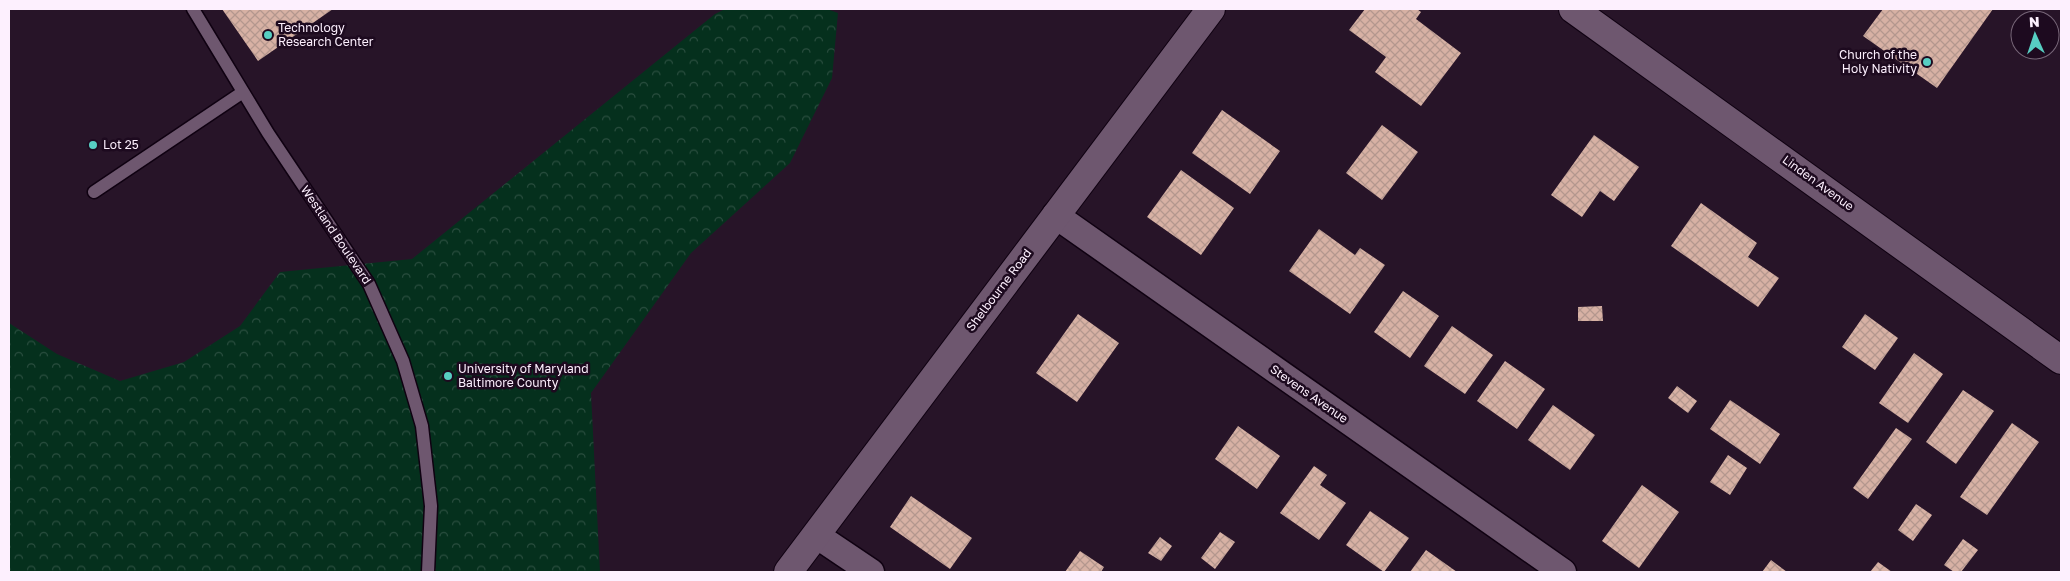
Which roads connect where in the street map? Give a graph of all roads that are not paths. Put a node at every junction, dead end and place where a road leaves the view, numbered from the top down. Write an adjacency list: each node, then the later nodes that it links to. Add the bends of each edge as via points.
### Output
1 (193, 9): 4 (lane, Westland Boulevard)
2 (1211, 9): 6 (street, Shelbourne Road)
3 (1573, 9): 7 (street, Linden Avenue)
4 (243, 92): 5 (lane); 9 (lane, Westland Boulevard, via 369,284 403,361 422,426 431,506)
5 (94, 192)
6 (1055, 215): 8 (street, Shelbourne Road); 12 (street, Stevens Avenue)
7 (2061, 360)
8 (816, 535): 10 (street, Shelbourne Road); 11 (street)
9 (428, 572)
10 (788, 572)
11 (871, 572)
12 (1563, 572)

